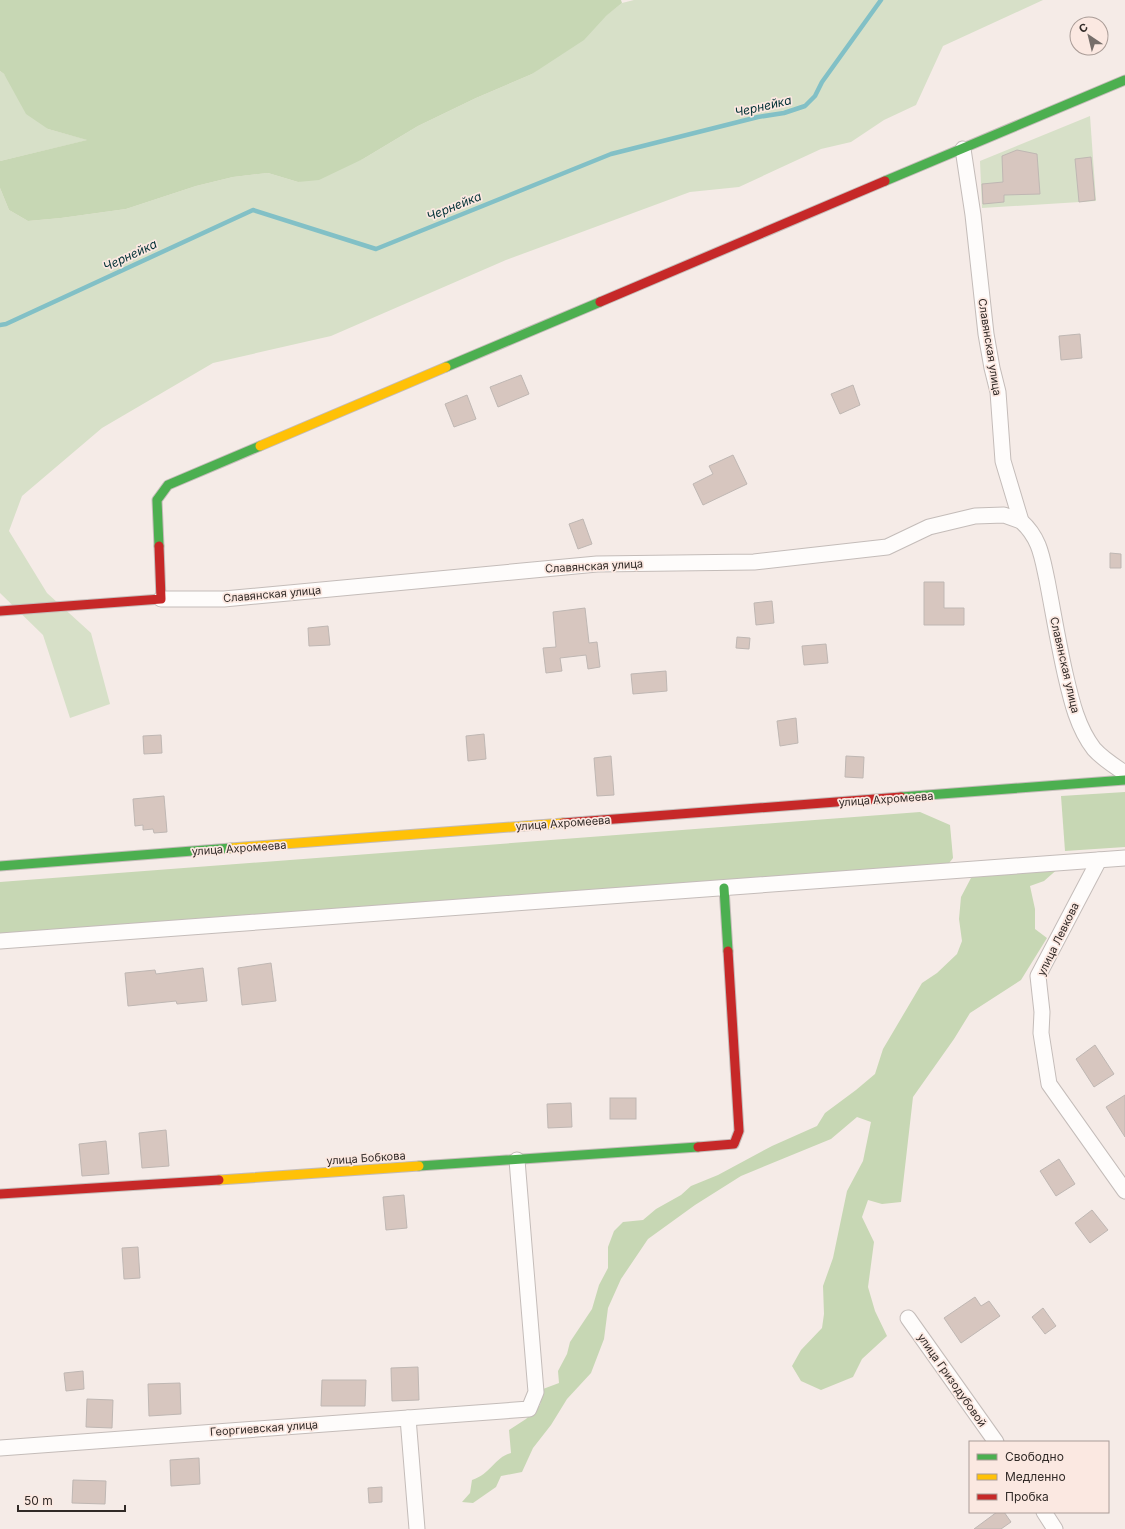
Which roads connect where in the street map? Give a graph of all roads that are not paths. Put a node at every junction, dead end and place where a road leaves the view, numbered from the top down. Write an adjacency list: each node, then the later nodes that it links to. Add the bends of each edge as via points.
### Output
1 (1125, 80): 2 (street)
2 (963, 149): 3 (street, Славянская улица, via 986,334 998,392 1003,461); 4 (street, via 168,485 157,500)
3 (1021, 520): 4 (street, Славянская улица, via 1004,515 975,516 929,528 887,547 754,562 597,564 224,599); 6 (street, Славянская улица, via 1040,547 1070,697 1078,720 1094,749)
4 (162, 599): 5 (street)
5 (0, 611)
6 (1125, 773)
7 (1125, 780): 10 (street, улица Ахромеева)
8 (1125, 858): 9 (street)
9 (1099, 860): 11 (street); 14 (street, улица Левкова, via 1038,976 1042,1012 1041,1033 1049,1084)
10 (0, 866)
11 (724, 888): 12 (street); 13 (street, улица Бобкова, via 739,1131 734,1144)
12 (0, 941)
13 (517, 1160): 15 (street, улица Бобкова); 17 (street, Георгиевская улица, via 536,1392 529,1409)
14 (1125, 1191)
15 (0, 1194)
16 (908, 1318): 18 (street, улица Гризодубовой)
17 (408, 1418): 19 (street, Георгиевская улица); 21 (street)
18 (995, 1441)
19 (0, 1448)
20 (1045, 1513): 22 (street)
21 (417, 1529)
22 (1054, 1529)

